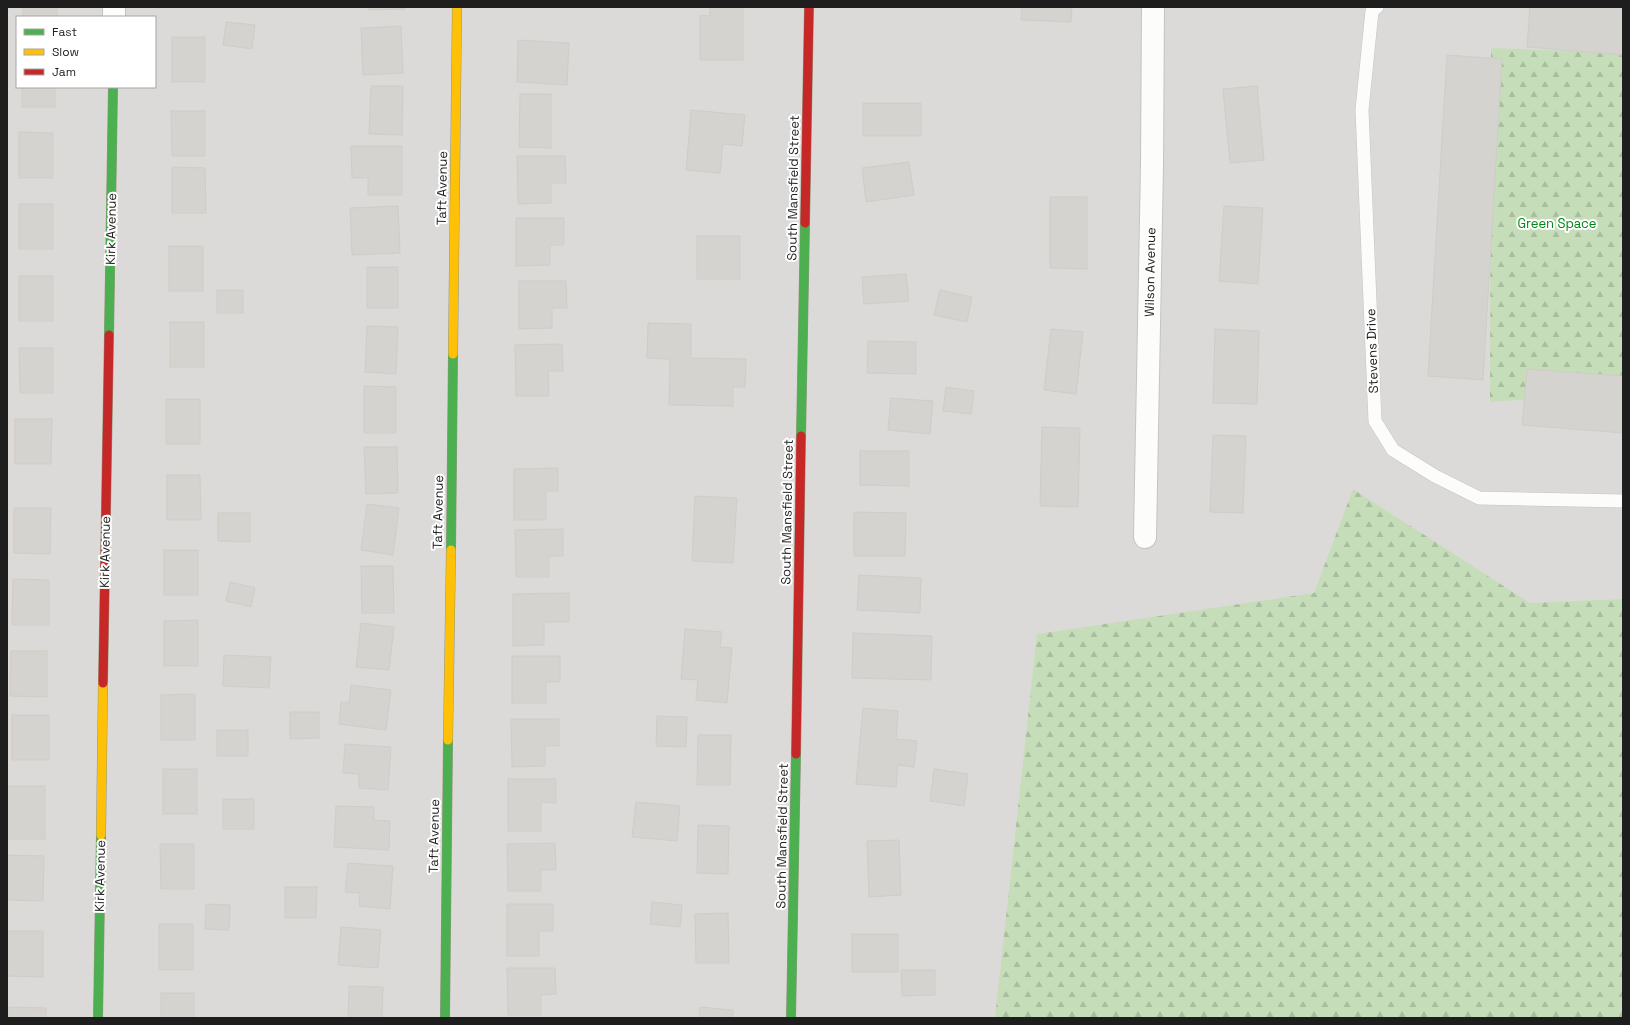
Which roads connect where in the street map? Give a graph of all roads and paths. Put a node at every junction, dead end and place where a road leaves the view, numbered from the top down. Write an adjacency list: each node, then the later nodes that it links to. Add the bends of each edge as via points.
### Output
1 (457, 7): 9 (street, Taft Avenue)
2 (809, 7): 10 (street, South Mansfield Street)
3 (1152, 7): 7 (street, Wilson Avenue, via 1152,173)
4 (1377, 7): 6 (lane, Stevens Drive, via 1372,11 1362,110 1375,421 1393,450 1478,498)
5 (113, 88): 8 (street, Kirk Avenue)
6 (1623, 501)
7 (1145, 537)
8 (98, 1018)
9 (445, 1018)
10 (791, 1018)

